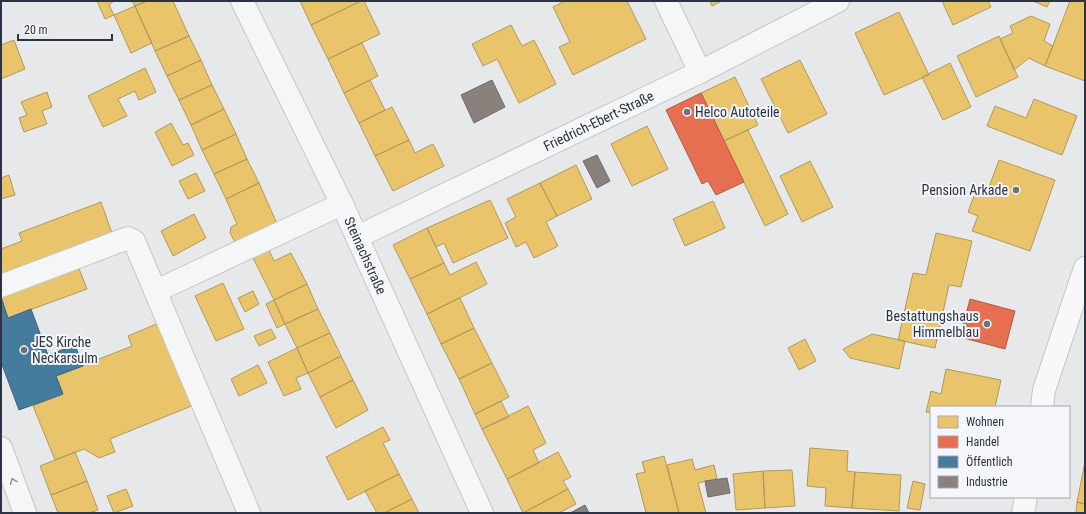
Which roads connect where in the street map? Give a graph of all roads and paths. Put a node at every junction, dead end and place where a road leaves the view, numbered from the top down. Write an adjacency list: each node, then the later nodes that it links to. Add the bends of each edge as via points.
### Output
1 (242, 1): 5 (street, Steinachstraße)
2 (666, 1): 4 (street)
3 (838, 1): 4 (street, Friedrich-Ebert-Straße)
4 (700, 72): 6 (street, Friedrich-Ebert-Straße)
5 (342, 204): 6 (street, Steinachstraße); 9 (street)
6 (357, 237): 15 (street, Steinachstraße)
7 (1085, 268): 10 (main road, via 1044,390)
8 (1, 286): 9 (street, via 128,238 134,241)
9 (156, 291): 14 (street)
10 (1042, 406)
11 (1, 448): 13 (street, one-way to 11)
12 (1026, 498): 16 (main road)
13 (25, 513)
14 (249, 513)
15 (482, 513)
16 (1023, 513)

